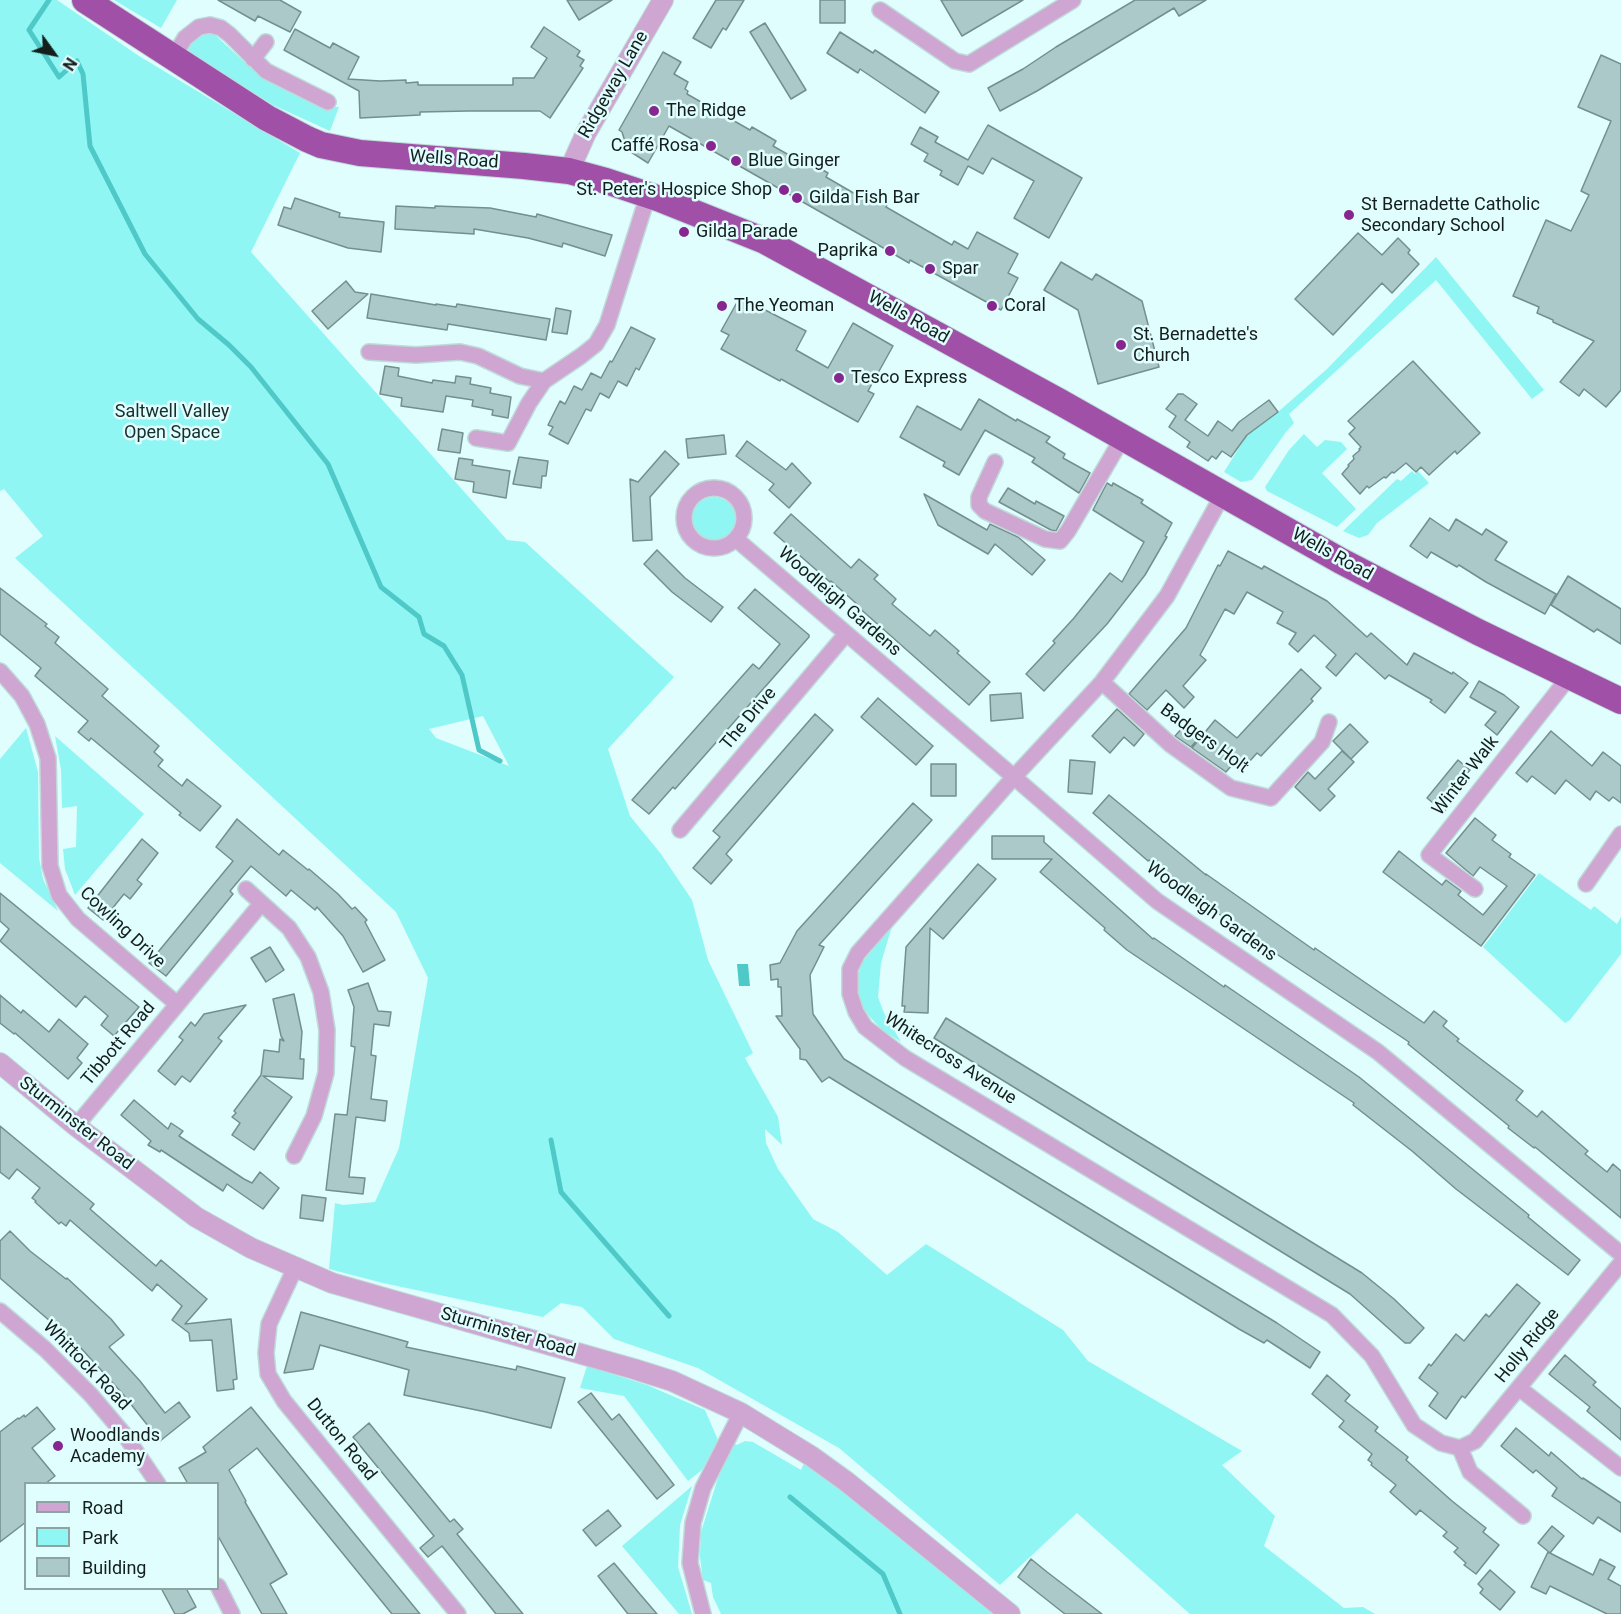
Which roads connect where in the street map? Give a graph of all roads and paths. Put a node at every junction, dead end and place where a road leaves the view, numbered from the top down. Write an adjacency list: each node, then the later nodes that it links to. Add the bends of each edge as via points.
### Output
1 (85, 0): 6 (highway, Wells Road)
2 (663, 0): 9 (street, Ridgeway Lane)
3 (1070, 1): 4 (street, via 969,64 955,61)
4 (880, 10)
5 (267, 42): 7 (street)
6 (166, 53): 7 (street, via 199,27 210,25 221,28); 9 (highway, Wells Road, via 289,130 335,150)
7 (254, 59): 8 (street, via 266,71)
8 (328, 102)
9 (569, 171): 10 (highway, Wells Road)
10 (648, 195): 12 (street, via 607,325 596,344); 13 (highway, Wells Road, via 765,241)
11 (369, 352): 12 (street, via 460,352 520,376)
12 (544, 381): 14 (street, via 508,443)
13 (1123, 437): 15 (street, via 1060,541 1045,539 979,505); 16 (highway, Wells Road)
14 (476, 438)
15 (995, 462)
16 (1223, 494): 20 (highway, Wells Road, via 1404,594); 21 (street, Whitecross Avenue, via 1167,596)
17 (736, 539): 17 (street, via 721,548 694,541 683,521 690,498 709,488 733,493 744,513); 18 (street, Woodleigh Gardens)
18 (846, 634): 24 (street, Woodleigh Gardens); 25 (street, The Drive)
19 (0, 671): 31 (street, Cowling Drive, via 22,696 37,724 48,758 50,866 59,895 78,919)
20 (1569, 677): 22 (highway, Wells Road); 29 (street, Winter Walk, via 1429,855)
21 (1102, 682): 23 (street, Badgers Holt, via 1171,745 1232,788 1271,798 1322,742); 24 (street, Whitecross Avenue)
22 (1621, 701)
23 (1329, 722)
24 (1014, 777): 35 (street, Woodleigh Gardens, via 1157,901 1378,1052); 41 (street, Whitecross Avenue, via 858,953 850,969 850,994 865,1027 905,1058 1332,1315 1372,1356 1414,1425 1441,1443)
25 (680, 830)
26 (1621, 834): 27 (street)
27 (1586, 884)
28 (246, 889): 30 (street)
29 (1475, 889)
30 (261, 904): 31 (street, Tibbott Road); 34 (street, via 289,928 308,957 321,992 327,1030 326,1073 314,1116)
31 (177, 1004): 33 (street, Tibbott Road)
32 (0, 1064): 33 (street, Sturminster Road)
33 (76, 1126): 37 (street, Sturminster Road, via 196,1217)
34 (294, 1156)
35 (1621, 1254)
36 (1621, 1263): 39 (street, Holly Ridge)
37 (295, 1268): 40 (street, Sturminster Road, via 634,1369); 47 (street, Dutton Road, via 269,1324 268,1374 291,1410)
38 (0, 1311): 43 (street, Whittock Road, via 91,1395)
39 (1519, 1388): 41 (street, Holly Ridge, via 1475,1441); 42 (street)
40 (741, 1413): 48 (street, via 704,1488 693,1523 690,1563); 49 (street, Sturminster Road, via 847,1482)
41 (1460, 1448): 44 (street, via 1470,1472)
42 (1621, 1468)
43 (157, 1482)
44 (1522, 1516)
45 (219, 1588): 46 (street)
46 (232, 1614)
47 (458, 1614)
48 (703, 1614)
49 (1010, 1614)

